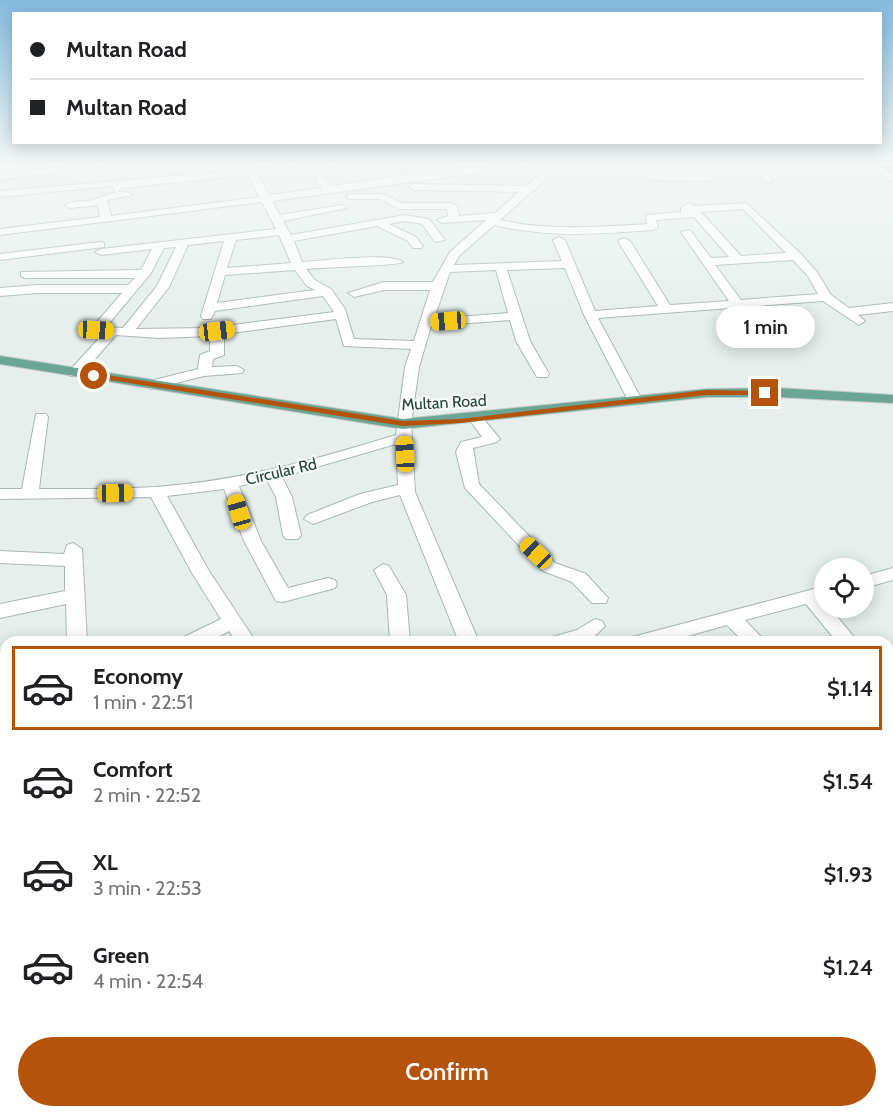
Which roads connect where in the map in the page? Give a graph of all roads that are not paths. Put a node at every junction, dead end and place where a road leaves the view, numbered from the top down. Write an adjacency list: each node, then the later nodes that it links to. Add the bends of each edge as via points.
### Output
1 (169, 217): 15 (street)
2 (288, 217): 7 (street)
3 (496, 217): 9 (street)
4 (650, 217): 9 (street, via 653,226 566,232 531,230)
5 (697, 217): 27 (street)
6 (757, 217): 25 (street)
7 (277, 219): 16 (street)
8 (454, 219): 9 (street); 11 (street)
9 (494, 219): 33 (street, via 454,254)
10 (100, 220): 13 (street); 15 (street); 23 (street)
11 (425, 221): 12 (street, via 405,218); 18 (street)
12 (381, 224): 16 (street); 24 (street, via 412,239)
13 (0, 232)
14 (686, 232): 29 (street)
15 (159, 233): 22 (street); 23 (street); 36 (street)
16 (285, 235): 17 (street); 31 (street)
17 (231, 237): 22 (street); 34 (street)
18 (439, 240)
19 (558, 240): 30 (street)
20 (36, 242): 23 (street)
21 (624, 242): 48 (street)
22 (183, 243): 55 (street, via 163,287)
23 (100, 244): 26 (street); 35 (street)
24 (417, 246)
25 (797, 256): 27 (street); 43 (street)
26 (0, 257)
27 (737, 260): 29 (street)
28 (397, 262): 31 (street, via 358,261)
29 (707, 262): 44 (street)
30 (569, 264): 32 (street); 51 (street)
31 (299, 268): 34 (street); 41 (street, via 311,283)
32 (501, 268): 33 (street); 52 (street)
33 (445, 269): 37 (street)
34 (222, 272): 47 (street)
35 (106, 274): 36 (street); 39 (street, via 27,270)
36 (144, 274): 38 (street)
37 (438, 286): 42 (street, via 384,286); 54 (street)
38 (131, 290): 39 (street); 55 (street, via 96,330)
39 (14, 291): 40 (street); 46 (street)
40 (0, 292)
41 (327, 292): 47 (street); 50 (street)
42 (354, 293)
43 (826, 297): 44 (street); 49 (street)
44 (737, 303): 48 (street)
45 (893, 307): 49 (street)
46 (10, 308)
47 (210, 308): 57 (street)
48 (666, 309): 51 (street)
49 (847, 312): 53 (street)
50 (340, 315): 56 (street); 58 (street, via 349,343)
51 (590, 315): 66 (street)
52 (515, 316): 54 (street); 63 (street, via 523,341)
53 (859, 321)
54 (426, 322): 58 (street)
55 (120, 331): 57 (street); 62 (street)
56 (217, 331): 57 (street); 61 (street, via 217,355 207,356)
57 (202, 332)
58 (419, 345): 69 (street)
59 (0, 360): 62 (main road, Multan Road)
60 (237, 370): 61 (street)
61 (204, 372): 64 (street)
62 (75, 373): 64 (main road, Multan Road)
63 (542, 374)
64 (151, 385): 69 (main road, Multan Road)
65 (893, 399): 66 (main road, Multan Road, via 803,393 706,393)
66 (635, 400): 68 (main road, Multan Road)
67 (41, 417): 75 (street)
68 (476, 419): 69 (main road, Multan Road); 85 (street, via 492,439 466,445 471,486 549,567 579,578)
69 (403, 430): 70 (street, Circular Rd, via 308,466); 72 (street)
70 (272, 473): 71 (street, Circular Rd); 77 (street, via 284,497)
71 (231, 482): 73 (street, Circular Rd); 82 (street, via 261,563 283,596)
72 (406, 488): 76 (street, via 366,498); 95 (street)
73 (157, 492): 75 (street, Circular Rd); 89 (street)
74 (0, 494): 75 (street, Circular Rd)
75 (30, 494)
76 (313, 519)
77 (292, 535)
78 (0, 557): 84 (street, via 73,555)
79 (383, 570): 94 (street, via 393,580 398,597)
80 (893, 574): 81 (street)
81 (874, 579)
82 (328, 584)
83 (814, 595): 87 (street)
84 (75, 596): 86 (street); 91 (street)
85 (599, 598)
86 (0, 611)
87 (731, 618): 97 (street); 98 (street)
88 (833, 618): 99 (street)
89 (231, 622): 92 (street); 93 (street)
90 (595, 626): 96 (street)
91 (77, 636)
92 (203, 636)
93 (242, 636)
94 (399, 636)
95 (467, 636)
96 (580, 636)
97 (663, 636)
98 (750, 636)
99 (844, 636)

